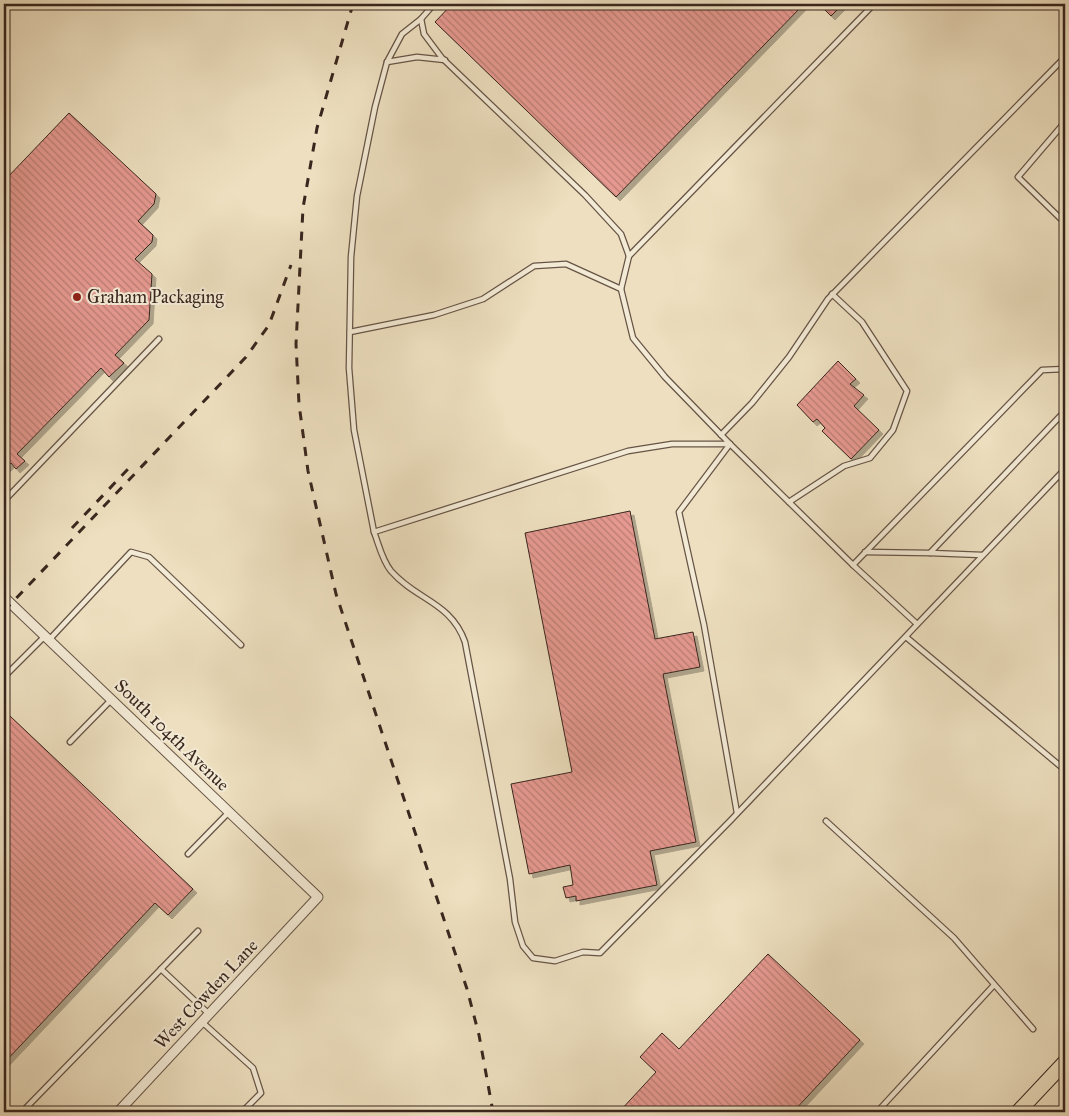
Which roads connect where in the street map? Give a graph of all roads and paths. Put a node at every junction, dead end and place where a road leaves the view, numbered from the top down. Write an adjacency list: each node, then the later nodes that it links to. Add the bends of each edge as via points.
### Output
1 (434, 4): 3 (lane)
2 (874, 4): 9 (lane)
3 (421, 19): 5 (lane, via 424,34); 6 (lane, via 402,34)
4 (1065, 57): 11 (lane)
5 (445, 60): 6 (lane, via 417,57); 9 (lane, via 585,195 620,234)
6 (387, 62): 12 (lane, via 357,196 351,258)
7 (1065, 122): 8 (lane, via 1018,176)
8 (1065, 223)
9 (629, 256): 10 (lane)
10 (621, 289): 12 (lane, via 566,264 534,266 483,299 434,315); 16 (lane, via 633,338 665,377)
11 (832, 294): 16 (lane, via 752,403); 20 (lane, via 862,322 907,391 893,430 870,458 844,466)
12 (350, 332): 21 (lane, via 354,430)
13 (159, 339): 19 (lane)
14 (1065, 369): 22 (lane, via 1042,370)
15 (1065, 411): 23 (lane)
16 (721, 435): 17 (lane)
17 (730, 444): 20 (lane); 21 (lane, via 672,444 628,451); 36 (lane, via 679,512 704,625)
18 (1065, 469): 24 (lane)
19 (4, 501)
20 (789, 502): 25 (lane)
21 (374, 532): 36 (lane, via 392,572 441,607 461,631 510,879 515,922 523,946 534,958 555,961 583,952 600,953)
22 (865, 552): 23 (lane); 25 (lane)
23 (930, 553): 24 (lane)
24 (982, 556): 27 (lane)
25 (853, 565): 27 (lane)
26 (4, 597): 29 (street, South 104th Avenue)
27 (917, 624): 28 (lane)
28 (906, 637): 34 (lane); 36 (lane)
29 (47, 638): 30 (lane, via 131,552 149,556); 31 (lane); 32 (street, South 104th Avenue)
30 (241, 645)
31 (4, 677)
32 (112, 700): 33 (lane); 35 (street, South 104th Avenue)
33 (70, 742)
34 (1065, 770)
35 (229, 812): 38 (lane); 39 (street, South 104th Avenue)
36 (737, 813)
37 (826, 821): 42 (lane, via 954,938)
38 (188, 854)
39 (318, 897): 43 (street, West Cowden Lane)
40 (198, 931): 41 (lane)
41 (161, 969): 43 (lane); 47 (lane)
42 (994, 985): 45 (lane); 50 (lane)
43 (209, 1014): 44 (street, West Cowden Lane)
44 (202, 1022): 48 (street, West Cowden Lane); 49 (lane, via 253,1068 261,1093)
45 (1033, 1029)
46 (1065, 1062): 51 (main road)
47 (22, 1112)
48 (118, 1112)
49 (242, 1112)
50 (877, 1112)
51 (1018, 1112)

